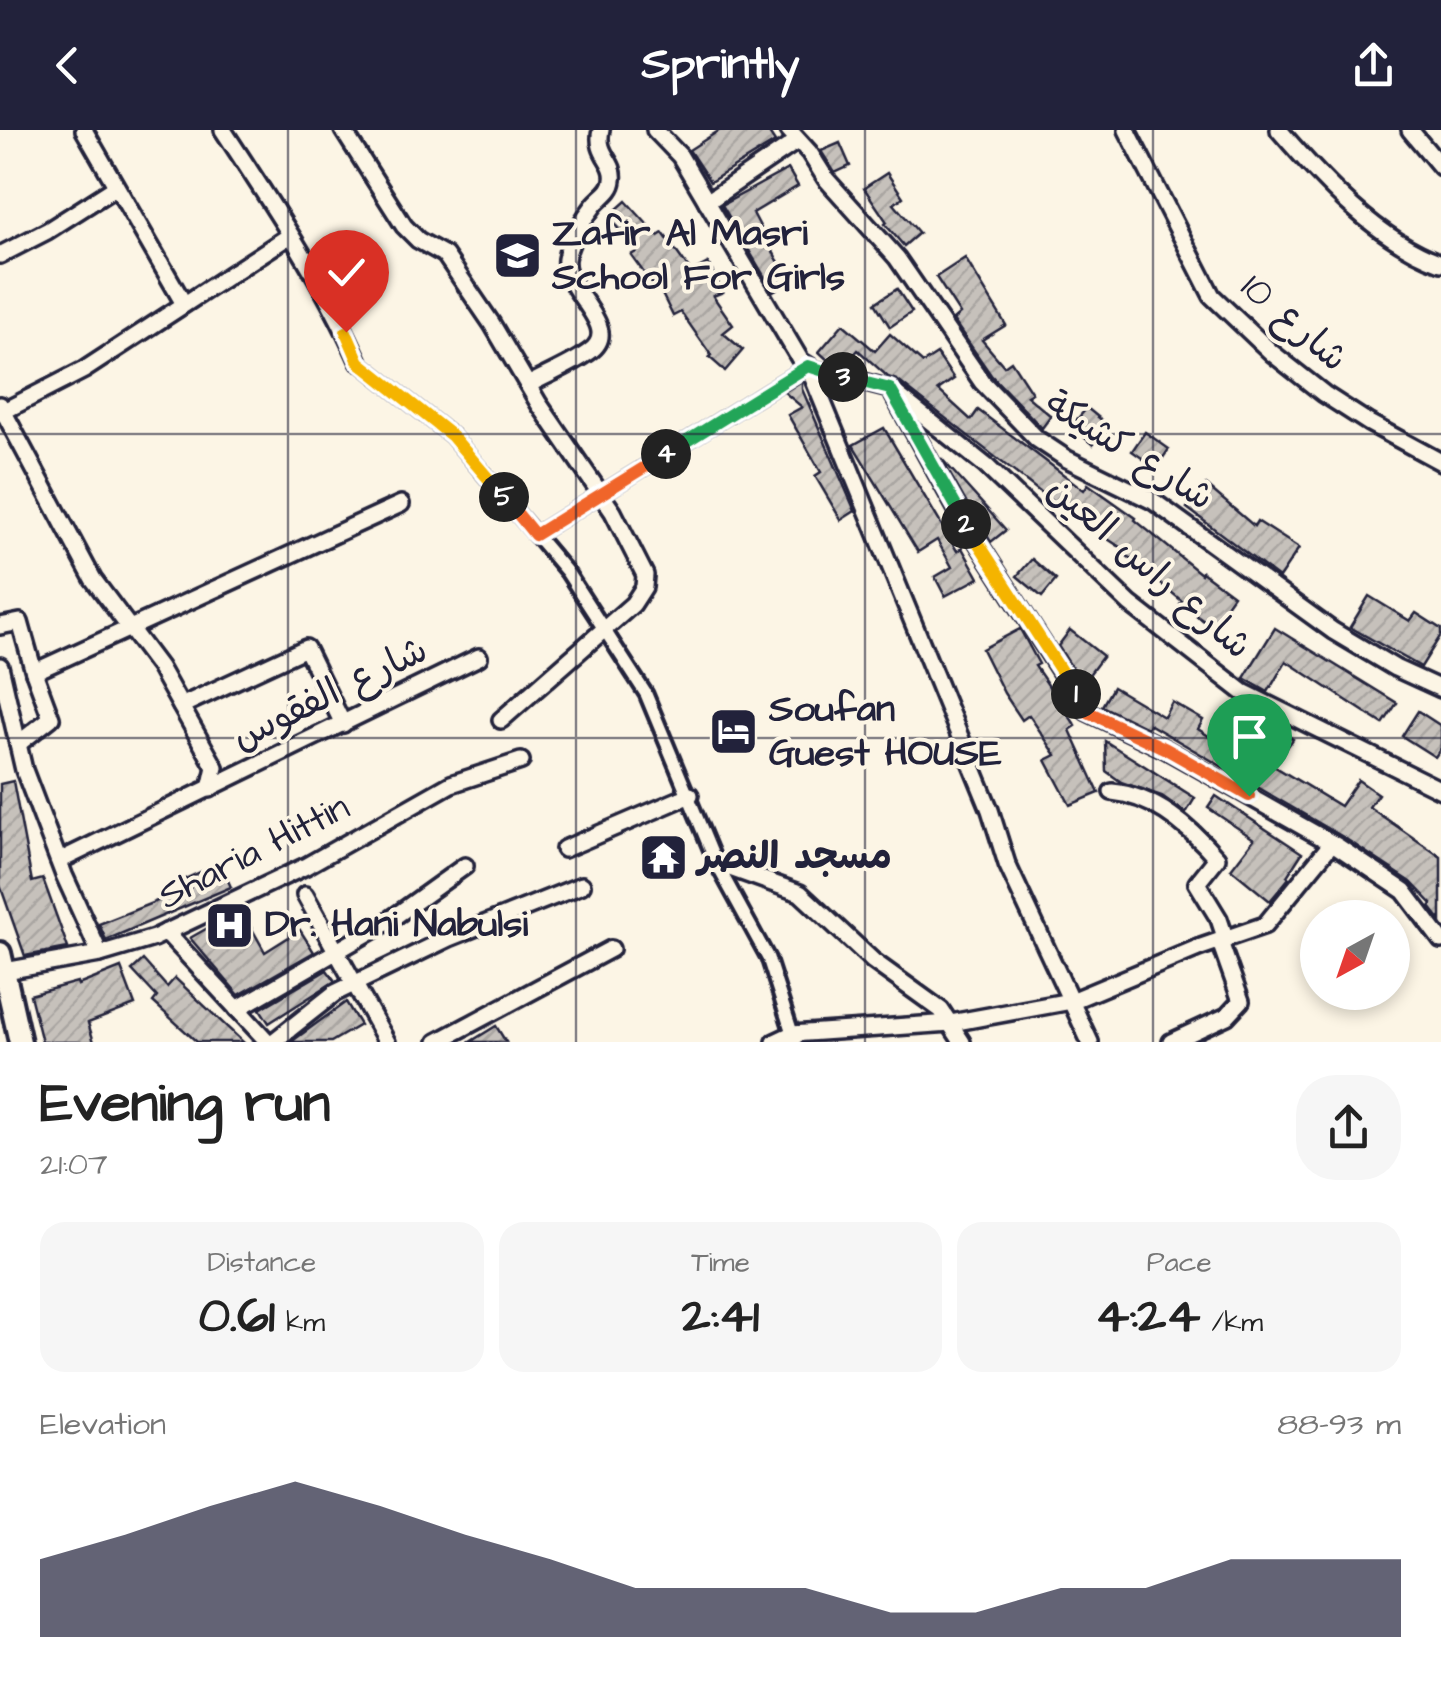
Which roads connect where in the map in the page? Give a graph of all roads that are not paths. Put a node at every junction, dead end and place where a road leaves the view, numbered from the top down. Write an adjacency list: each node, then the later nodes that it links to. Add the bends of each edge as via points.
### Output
1 (84, 130): 11 (street)
2 (222, 130): 13 (street)
3 (344, 130): 19 (street, via 404,226 449,260)
4 (602, 130): 19 (street, via 599,144 613,183 566,260 572,285 600,324 600,338 590,352)
5 (655, 130): 12 (street, via 680,156)
6 (1127, 130): 22 (street, شارع 10, via 1212,296 1324,394)
7 (1279, 130): 15 (street, via 1403,247)
8 (1410, 130): 10 (street)
9 (798, 141): 12 (street); 32 (street, شارع كشيكة, via 897,258 982,382 1042,442 1153,501 1333,632)
10 (1441, 167)
11 (116, 187): 14 (street); 16 (street)
12 (707, 202): 18 (street, via 796,354)
13 (289, 236): 16 (street); 17 (street)
14 (0, 255)
15 (1441, 262)
16 (184, 304): 21 (street, via 84,370)
17 (359, 362): 25 (street, via 452,436)
18 (814, 369): 20 (street); 23 (street); 57 (street, via 1007,864)
19 (528, 385): 23 (street)
20 (890, 389): 39 (street, شارع راس العين, via 986,466 1130,604 1242,692); 42 (street, via 957,510 1086,711)
21 (1, 410): 27 (street, via 93,580)
22 (1441, 462)
23 (601, 494): 25 (street); 28 (street, via 644,576 639,597)
24 (401, 504): 27 (street)
25 (535, 535): 28 (street)
26 (0, 626): 31 (street, via 20,622)
27 (131, 627): 31 (street); 33 (street)
28 (603, 627): 34 (street); 41 (street, via 646,694)
29 (478, 658): 35 (street, شارع الفقوس)
30 (0, 666): 36 (street)
31 (34, 672): 36 (street, via 51,718)
32 (1441, 689)
33 (181, 706): 35 (street, via 306,648); 38 (street, via 216,767)
34 (501, 720)
35 (344, 724): 38 (street, شارع الفقوس)
36 (18, 744): 44 (street)
37 (521, 761): 49 (street, Sharia Hittin, via 451,784 306,866)
38 (210, 789): 44 (street, شارع الفقوس)
39 (1441, 790)
40 (1112, 792): 51 (street, via 1131,794 1172,816 1217,858 1196,883 1219,920)
41 (690, 795): 43 (street); 45 (street)
42 (1332, 843): 50 (street, via 1404,892); 51 (street, via 1272,918)
43 (564, 850)
44 (59, 861): 54 (street)
45 (716, 863): 59 (street, via 800,893); 60 (street, via 768,958)
46 (464, 866): 53 (street)
47 (582, 885): 56 (street)
48 (305, 895): 53 (street)
49 (166, 932): 54 (street, Sharia Hittin); 58 (street)
50 (1441, 940)
51 (1223, 941): 57 (street); 68 (street, via 1240,1000 1227,1016)
52 (611, 948): 64 (street)
53 (336, 950): 56 (street); 58 (street)
54 (100, 954): 55 (street, Sharia Hittin)
55 (1, 965): 61 (main road)
56 (354, 984): 62 (street); 63 (street)
57 (1071, 1001): 59 (street); 67 (street)
58 (237, 1009): 62 (street)
59 (952, 1023): 60 (street); 66 (street)
60 (794, 1038): 65 (street)
61 (20, 1042)
62 (271, 1042)
63 (386, 1042)
64 (437, 1042)
65 (776, 1042)
66 (962, 1042)
67 (1090, 1042)
68 (1171, 1042)

